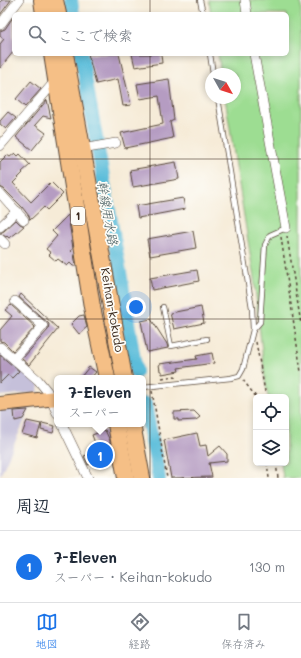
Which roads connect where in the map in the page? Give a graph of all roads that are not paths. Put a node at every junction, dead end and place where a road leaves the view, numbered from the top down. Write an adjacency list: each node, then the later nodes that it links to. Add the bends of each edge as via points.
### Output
1 (19, 0): 10 (street)
2 (42, 0): 6 (highway)
3 (55, 0): 7 (highway)
4 (200, 0): 8 (lane)
5 (244, 0): 9 (street)
6 (44, 12)
7 (58, 12)
8 (203, 12)
9 (247, 12)
10 (0, 25)
11 (52, 56): 16 (highway, Keihan-kokudo / 1)
12 (66, 56): 20 (highway, Keihan-kokudo / 1)
13 (210, 56): 15 (lane)
14 (254, 56): 25 (street)
15 (212, 68)
16 (56, 80): 19 (street); 32 (highway, Keihan-kokudo / 1, via 92,307)
17 (219, 104): 28 (lane, via 252,308)
18 (116, 143): 20 (street)
19 (0, 146)
20 (92, 147): 33 (highway, Keihan-kokudo / 1)
21 (0, 193): 22 (street)
22 (17, 212): 23 (street); 24 (street)
23 (24, 220)
24 (0, 227)
25 (286, 228): 28 (lane, via 270,235 265,245 260,322)
26 (15, 301): 31 (street, via 43,326)
27 (163, 307): 29 (lane, via 171,346)
28 (253, 330): 34 (lane, via 239,376)
29 (207, 339)
30 (0, 347): 31 (street)
31 (14, 359): 35 (street)
32 (106, 375)
33 (124, 375)
34 (146, 387)
35 (54, 398): 36 (main road)
36 (0, 404)
37 (63, 427): 40 (street)
38 (117, 427): 41 (highway)
39 (133, 427): 42 (highway)
40 (88, 478)
41 (126, 478)
42 (142, 478)

